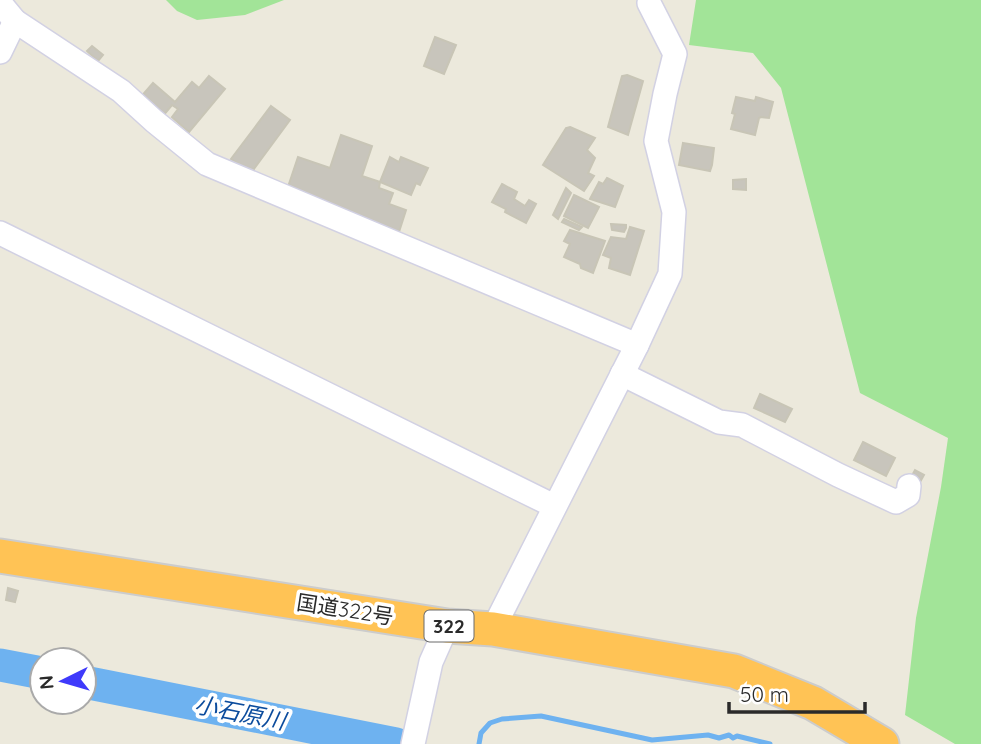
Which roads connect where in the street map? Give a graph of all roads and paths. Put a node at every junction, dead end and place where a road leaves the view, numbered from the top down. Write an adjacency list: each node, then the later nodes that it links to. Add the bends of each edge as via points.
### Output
1 (0, 3): 3 (street)
2 (649, 3): 6 (street, via 675,54 656,141 674,212 670,274)
3 (15, 21): 4 (street); 6 (street, via 121,91 207,164)
4 (0, 52)
5 (0, 233): 9 (street)
6 (637, 345): 7 (street)
7 (622, 374): 8 (street, via 719,422 742,425 896,502 908,495); 9 (street)
8 (909, 486)
9 (554, 506): 12 (street)
10 (0, 556): 11 (highway, 国道322号 / 322)
11 (447, 626): 12 (highway, 国道322号 / 322); 13 (street, via 431,662)
12 (493, 629): 14 (highway, 国道322号 / 322, via 734,671 813,703)
13 (413, 744)
14 (882, 744)

